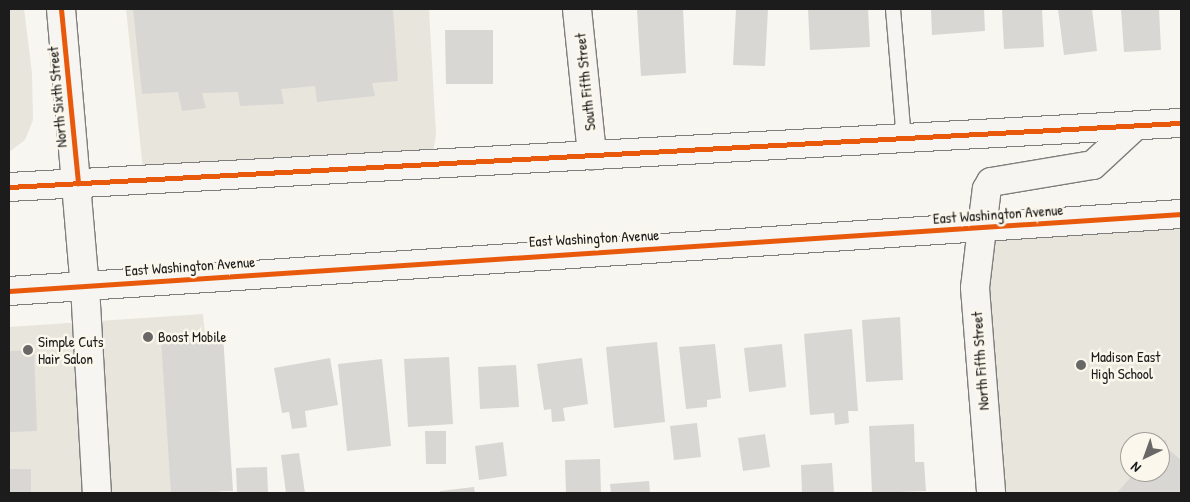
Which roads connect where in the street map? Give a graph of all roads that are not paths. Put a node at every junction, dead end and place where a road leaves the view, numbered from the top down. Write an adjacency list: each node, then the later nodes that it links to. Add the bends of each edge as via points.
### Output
1 (62, 9): 8 (main road, North Sixth Street)
2 (578, 9): 7 (main road, South Fifth Street)
3 (893, 9): 6 (lane)
4 (1181, 123): 5 (main road)
5 (1135, 126): 6 (main road); 11 (main road, North Fifth Street, via 1093,165 991,182 987,189)
6 (904, 139): 7 (main road)
7 (592, 155): 8 (main road)
8 (78, 183): 9 (main road); 12 (main road, North Sixth Street)
9 (9, 187)
10 (1181, 214): 11 (main road, East Washington Avenue)
11 (982, 228): 12 (main road, East Washington Avenue, via 544,253); 15 (main road, North Fifth Street, via 974,288)
12 (85, 287): 13 (main road, East Washington Avenue); 14 (main road, North Sixth Street)
13 (9, 291)
14 (97, 493)
15 (991, 493)

